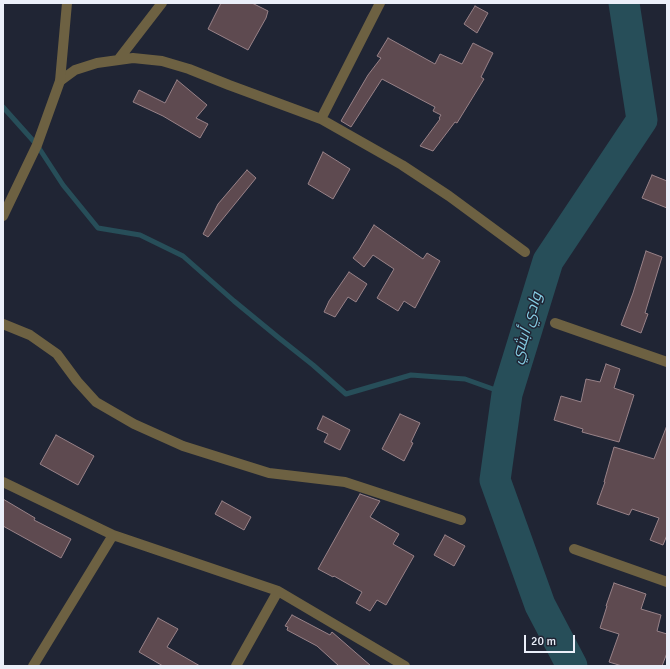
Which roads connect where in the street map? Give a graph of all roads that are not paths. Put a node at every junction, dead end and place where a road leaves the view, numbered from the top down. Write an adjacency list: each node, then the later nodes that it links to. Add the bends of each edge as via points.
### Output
1 (67, 3): 5 (street)
2 (162, 3): 4 (street)
3 (380, 3): 6 (street)
4 (118, 60): 5 (street, via 75,70); 6 (street, via 162,60)
5 (60, 81): 7 (street, via 37,145)
6 (322, 119): 8 (street, via 402,165)
7 (3, 216)
8 (525, 252)
9 (555, 323): 11 (street)
10 (3, 324): 13 (street, via 30,334 57,354 96,402 134,424 183,446 269,473 345,482)
11 (667, 362)
12 (3, 482): 14 (street)
13 (461, 520)
14 (113, 535): 17 (street); 18 (street)
15 (574, 549): 16 (street)
16 (667, 582)
17 (278, 591): 19 (street); 20 (street)
18 (33, 666)
19 (236, 666)
20 (405, 666)

